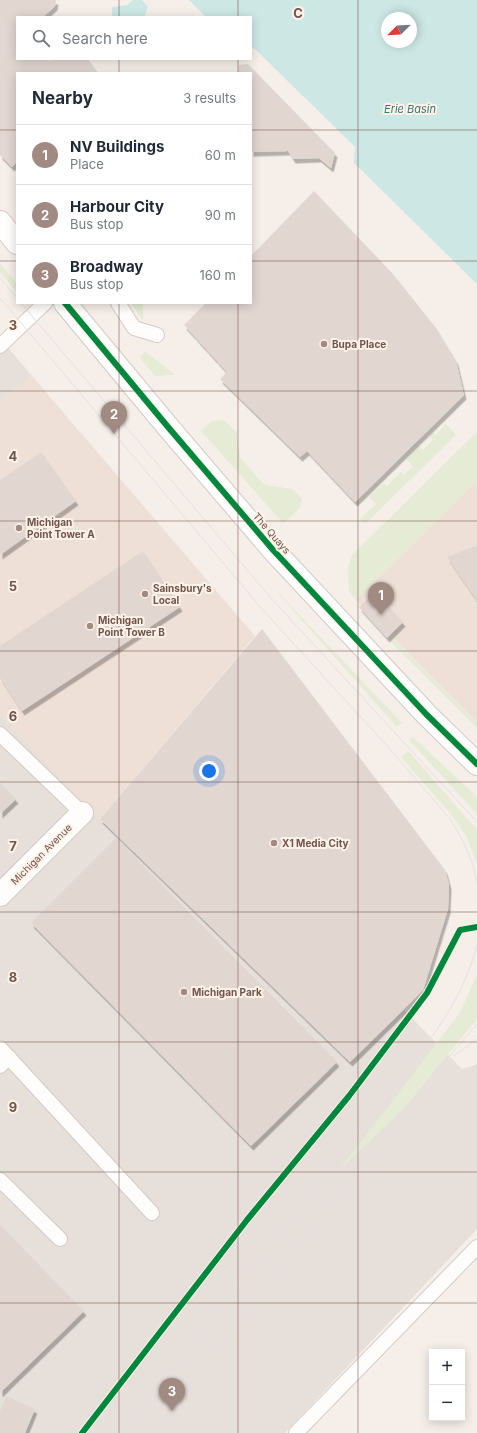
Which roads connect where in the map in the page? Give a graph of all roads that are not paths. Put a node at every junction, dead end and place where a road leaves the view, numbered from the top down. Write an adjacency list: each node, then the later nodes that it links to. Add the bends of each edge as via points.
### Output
1 (0, 222): 2 (street)
2 (16, 242)
3 (44, 304): 7 (lane)
4 (66, 304): 9 (street, The Quays, via 274,551 426,714)
5 (119, 304): 6 (lane, via 134,328)
6 (157, 335)
7 (0, 346)
8 (0, 734): 10 (lane)
9 (477, 764)
10 (82, 813): 11 (street, Michigan Avenue)
11 (0, 895)
12 (3, 1057): 14 (lane)
13 (0, 1180): 15 (lane)
14 (152, 1212)
15 (60, 1239)
16 (477, 1247): 17 (lane)
17 (296, 1433)

